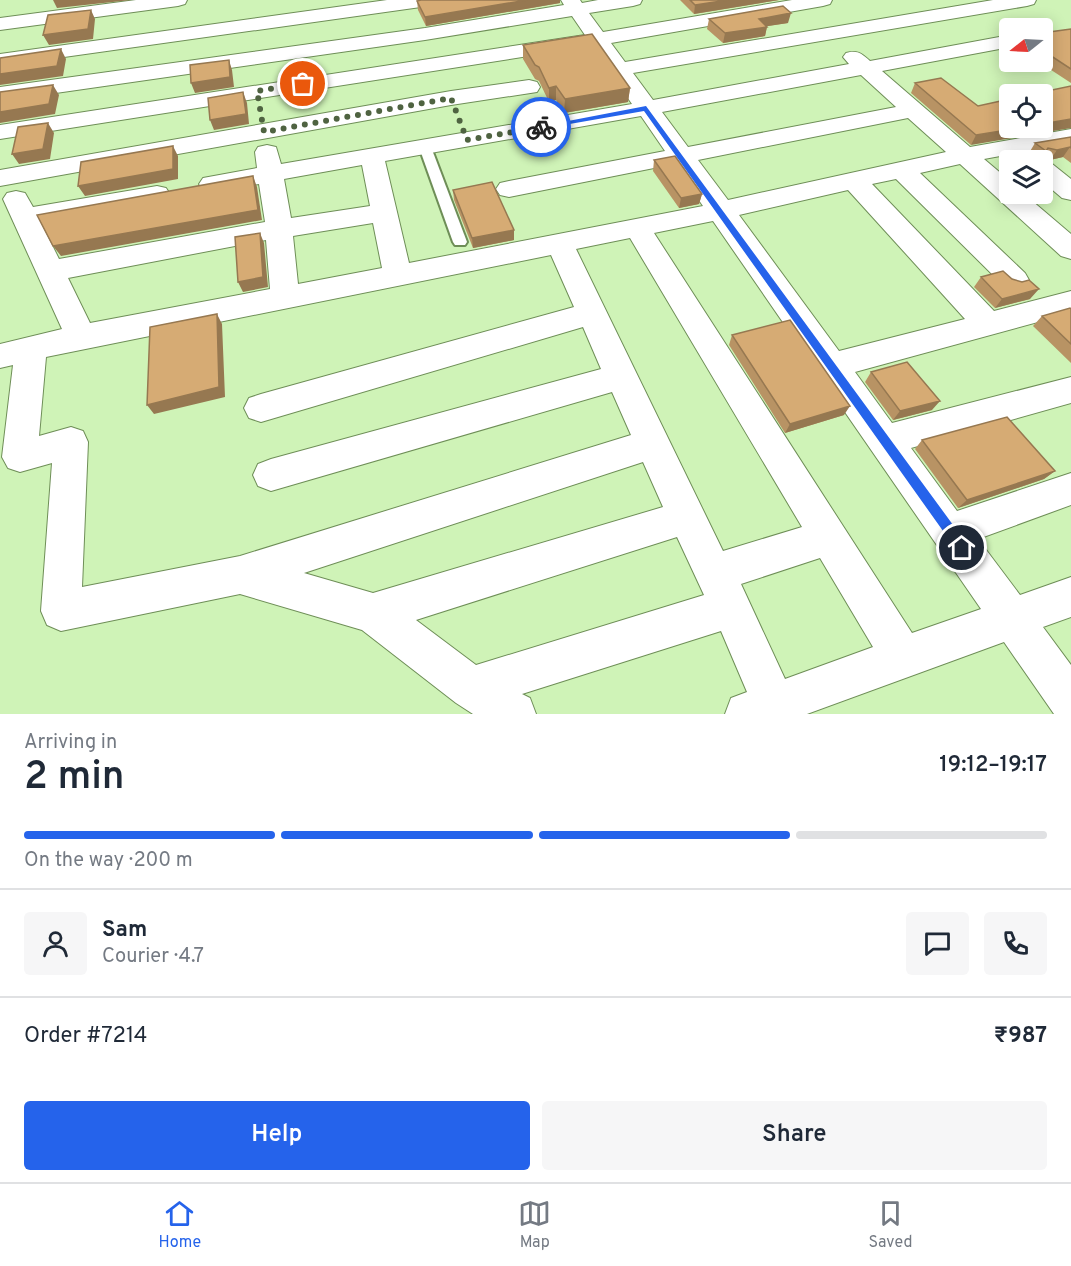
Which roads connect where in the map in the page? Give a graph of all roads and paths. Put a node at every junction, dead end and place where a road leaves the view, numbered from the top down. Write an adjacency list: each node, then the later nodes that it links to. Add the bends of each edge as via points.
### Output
1 (6, 0): 10 (street)
2 (178, 0): 11 (street)
3 (633, 0): 8 (street)
4 (823, 0): 7 (street)
5 (1027, 0): 13 (street)
6 (416, 1): 9 (street); 12 (street)
7 (793, 3): 13 (street); 14 (street)
8 (573, 5): 12 (street); 14 (street)
9 (247, 16): 16 (street); 17 (street)
10 (0, 20)
11 (0, 24)
12 (425, 34): 16 (street); 18 (street)
13 (829, 35): 19 (street); 20 (street)
14 (596, 38): 18 (street); 20 (street)
15 (999, 43): 19 (street)
16 (252, 57): 22 (street); 23 (street)
17 (0, 60)
18 (438, 65): 22 (street); 24 (street)
19 (865, 67): 25 (street); 26 (street)
20 (619, 69): 25 (street)
21 (529, 87): 24 (street)
22 (257, 91): 27 (street); 28 (street)
23 (0, 94)
24 (451, 98): 28 (street); 30 (street)
25 (646, 108): 30 (street); 34 (street)
26 (914, 110): 34 (street); 35 (street)
27 (0, 132)
28 (264, 132): 38 (street); 39 (street)
29 (1070, 137): 32 (street)
30 (467, 140): 31 (street)
31 (425, 147): 36 (street); 49 (lane)
32 (1033, 150)
33 (999, 154): 35 (street)
34 (680, 155): 42 (street); 44 (street)
35 (967, 155): 37 (street); 51 (street)
36 (372, 157): 39 (street); 45 (street)
37 (902, 170): 41 (street); 54 (street)
38 (2, 172): 46 (street)
39 (270, 174): 46 (street); 48 (street)
40 (1053, 177): 43 (street)
41 (854, 181): 44 (street); 58 (street)
42 (509, 189)
43 (1071, 192)
44 (719, 211): 47 (street); 61 (street)
45 (385, 212): 48 (street); 53 (street)
46 (24, 216): 52 (street)
47 (637, 227): 50 (street); 71 (street)
48 (279, 229): 52 (street); 55 (street)
49 (460, 242)
50 (559, 243): 53 (street); 57 (street)
51 (1071, 249)
52 (50, 272): 59 (street)
53 (398, 274): 55 (street)
54 (1015, 280)
55 (285, 298): 59 (street)
56 (1071, 302): 58 (street)
57 (591, 313): 62 (street); 64 (street)
58 (988, 324): 61 (street)
59 (81, 336): 60 (street)
60 (15, 352): 72 (street, via 20,457 71,441 61,611)
61 (831, 366): 65 (street)
62 (620, 377): 66 (street); 67 (street)
63 (1071, 390): 65 (street)
64 (261, 408)
65 (884, 440): 70 (street)
66 (652, 444): 69 (street); 72 (street)
67 (271, 475)
68 (1071, 489): 70 (street)
69 (686, 517): 73 (street); 75 (street)
70 (950, 531): 76 (street)
71 (828, 537): 73 (street); 77 (street)
72 (240, 575): 75 (street)
73 (722, 590): 78 (street); 80 (street)
74 (1071, 597): 76 (street)
75 (373, 613): 78 (street)
76 (1013, 619): 77 (street); 79 (street)
77 (903, 658): 80 (street)
78 (471, 688): 81 (street)
79 (1071, 701)
80 (766, 711)
81 (514, 714)

